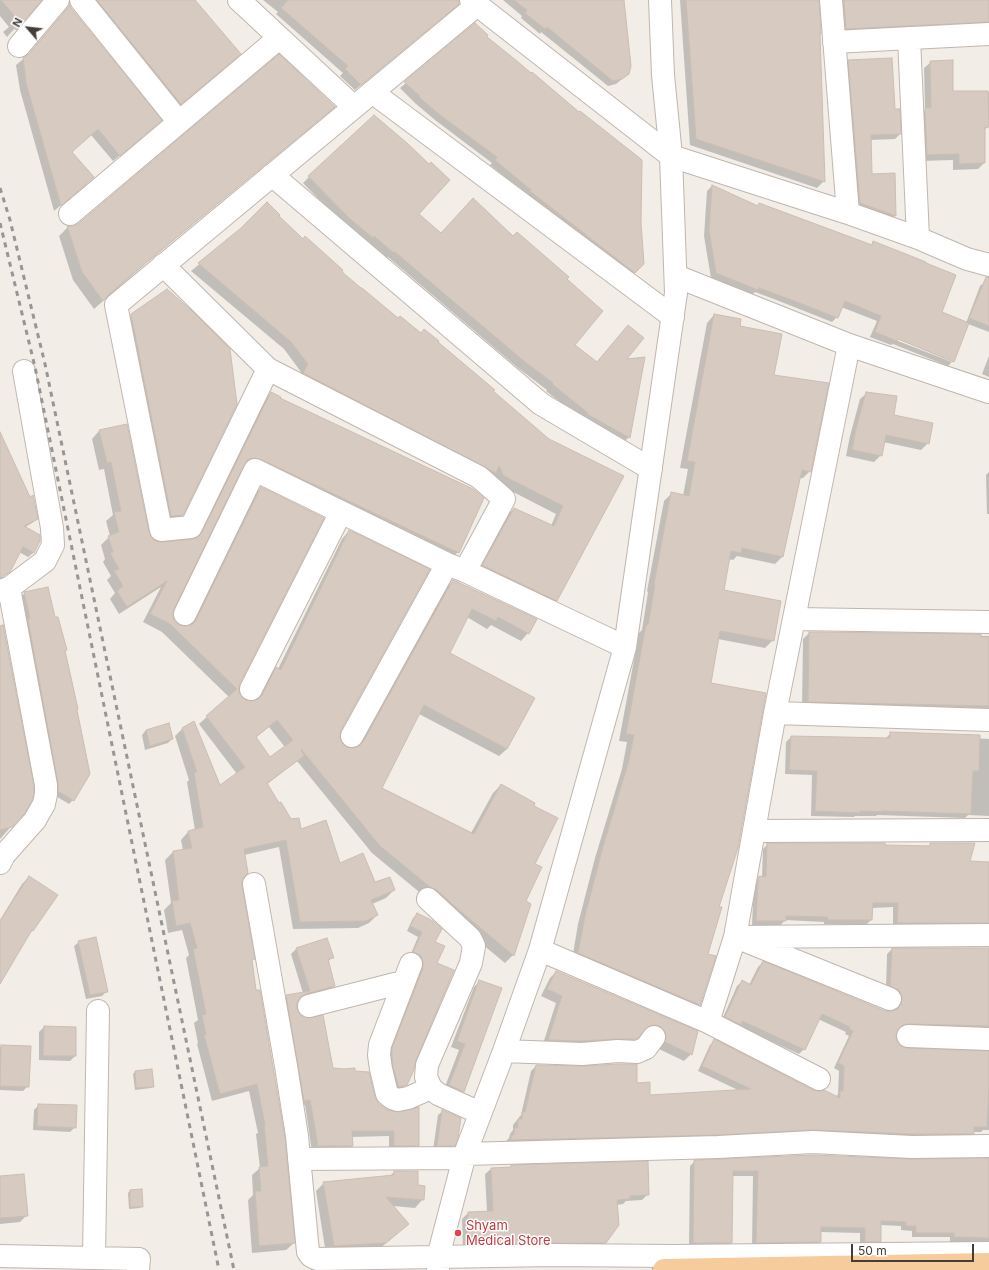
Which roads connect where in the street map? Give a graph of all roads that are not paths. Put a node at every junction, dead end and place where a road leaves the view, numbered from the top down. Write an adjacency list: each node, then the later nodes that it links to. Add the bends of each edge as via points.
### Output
1 (58, 0): 11 (street)
2 (81, 0): 14 (street)
3 (239, 0): 8 (street)
4 (660, 0): 15 (street, via 663,75)
5 (831, 0): 10 (street)
6 (474, 3): 12 (street); 15 (street)
7 (989, 34): 9 (street)
8 (279, 38): 13 (street); 14 (street)
9 (909, 38): 10 (street); 19 (street)
10 (834, 42): 17 (street)
11 (19, 46)
12 (372, 92): 13 (street); 23 (street)
13 (354, 107): 16 (street)
14 (179, 122): 18 (street)
15 (671, 156): 17 (street); 22 (street)
16 (272, 175): 20 (street); 28 (street, via 541,404)
17 (848, 213): 19 (street)
18 (70, 214)
19 (918, 238): 21 (street, via 967,259)
20 (163, 265): 25 (street); 25 (street, via 116,305 161,530 191,527)
21 (989, 265)
22 (676, 276): 23 (street); 24 (street)
23 (673, 317): 28 (street)
24 (849, 345): 27 (street); 33 (street)
25 (268, 369): 30 (street, via 479,477 504,499)
26 (24, 371): 31 (street, via 53,545 45,561)
27 (989, 392)
28 (651, 470): 35 (street)
29 (341, 512): 30 (street); 32 (street, via 255,470); 36 (street)
30 (456, 567): 35 (street); 39 (street)
31 (5, 590): 42 (street, via 46,785 44,804 35,820)
32 (185, 614)
33 (795, 618): 34 (street); 37 (street)
34 (989, 622)
35 (625, 647): 47 (street)
36 (251, 689)
37 (775, 713): 38 (street); 41 (street)
38 (989, 720)
39 (352, 736)
40 (989, 830): 41 (street)
41 (754, 831): 46 (street)
42 (1, 857)
43 (254, 884): 61 (street, via 286,1066)
44 (428, 899): 57 (street, via 470,938 474,946 471,963 428,1065 426,1077)
45 (989, 935): 46 (street)
46 (735, 936): 48 (street); 51 (street)
47 (540, 950): 51 (street); 55 (street)
48 (890, 999)
49 (309, 1006): 57 (street, via 395,984 407,973 380,1045 379,1055 384,1084 387,1094 398,1100)
50 (98, 1011): 64 (street)
51 (708, 1022): 56 (street)
52 (908, 1036): 54 (street)
53 (654, 1037): 55 (street, via 646,1048 637,1052 582,1054)
54 (989, 1039)
55 (504, 1051): 58 (street)
56 (819, 1080)
57 (431, 1088): 58 (street, via 438,1094)
58 (480, 1113): 60 (street)
59 (989, 1146): 60 (street, via 912,1147 813,1142)
60 (464, 1156): 61 (street); 66 (street)
61 (299, 1160): 65 (street)
62 (989, 1253): 66 (street, via 554,1255)
63 (0, 1256): 64 (street)
64 (94, 1257): 68 (street, via 139,1259)
65 (308, 1261): 66 (street, via 311,1256 318,1259)
66 (438, 1263)
67 (989, 1264): 69 (main road)
68 (138, 1270)
69 (664, 1270)

